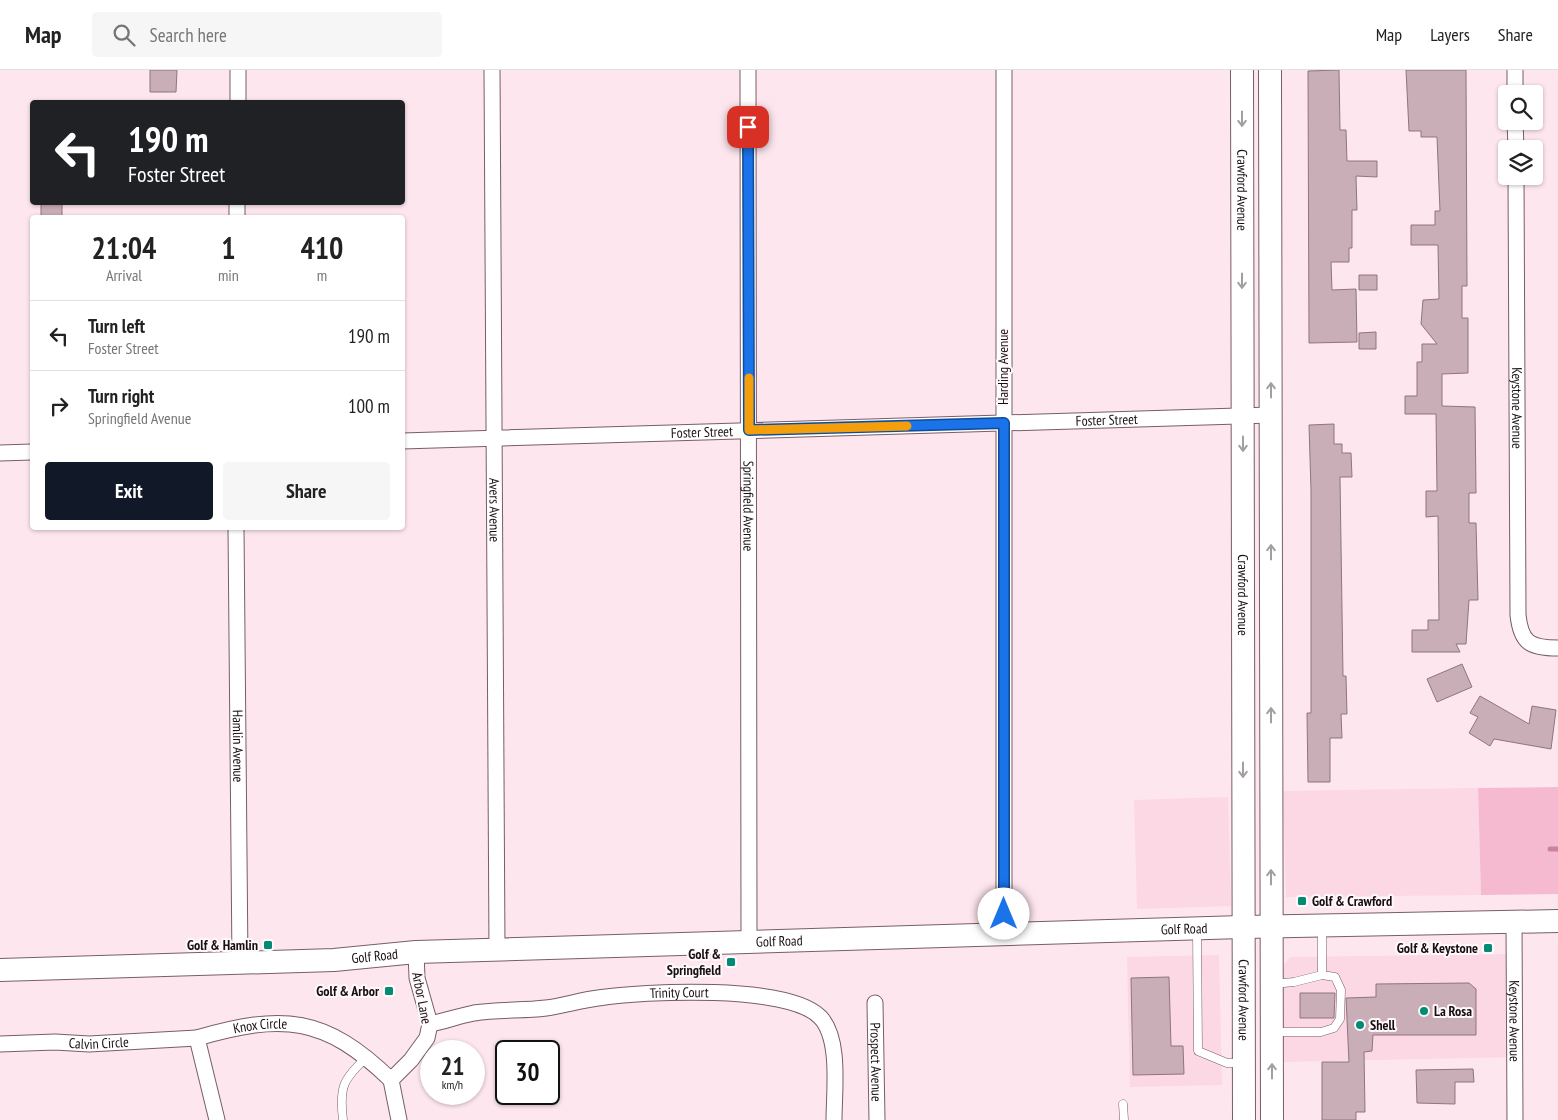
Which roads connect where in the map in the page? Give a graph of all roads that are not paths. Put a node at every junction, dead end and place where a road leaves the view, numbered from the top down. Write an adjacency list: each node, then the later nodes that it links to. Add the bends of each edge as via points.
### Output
1 (238, 70): 9 (street)
2 (492, 70): 15 (street, Avers Avenue)
3 (748, 70): 14 (street, Springfield Avenue)
4 (1004, 70): 13 (street, Harding Avenue)
5 (1242, 70): 12 (main road, Crawford Avenue, one-way to 12)
6 (1270, 70): 11 (main road, Crawford Avenue, one-way to 6)
7 (1515, 70): 8 (street)
8 (1515, 85)
9 (238, 100)
10 (1516, 185): 20 (street, Keystone Avenue, via 1518,615 1525,640 1533,646)
11 (1271, 415): 12 (street, Foster Street); 24 (main road, Crawford Avenue, one-way to 11)
12 (1243, 416): 13 (street, Foster Street); 25 (main road, Crawford Avenue, one-way to 25)
13 (1004, 423): 14 (street, Foster Street); 27 (street, Harding Avenue)
14 (749, 430): 15 (street, Foster Street); 28 (street, Springfield Avenue)
15 (493, 438): 16 (street, Foster Street); 29 (street, Avers Avenue)
16 (405, 441)
17 (30, 452): 18 (street)
18 (0, 453)
19 (236, 530): 31 (street, Hamlin Avenue)
20 (1558, 648)
21 (1558, 921): 22 (main road, Golf Road)
22 (1514, 922): 23 (main road, Golf Road); 52 (street, Keystone Avenue)
23 (1322, 925): 24 (main road, Golf Road); 33 (lane)
24 (1271, 926): 25 (main road, Golf Road); 34 (main road, Crawford Avenue)
25 (1242, 927): 26 (main road, Golf Road); 41 (main road, Crawford Avenue)
26 (1196, 928): 27 (main road, Golf Road); 41 (lane, via 1198,1051 1227,1063)
27 (1004, 934): 28 (main road, Golf Road)
28 (750, 942): 29 (main road, Golf Road)
29 (497, 950): 30 (main road, Golf Road)
30 (416, 952): 31 (main road, Golf Road, via 334,960); 36 (street, Arbor Lane, via 417,978)
31 (240, 963): 32 (main road, Golf Road)
32 (0, 970)
33 (1322, 975): 34 (lane); 37 (lane, via 1335,977 1341,990 1340,1019 1334,1028 1321,1032)
34 (1272, 984): 37 (main road, Crawford Avenue)
35 (875, 1002): 48 (street, Prospect Avenue)
36 (430, 1024): 42 (street, Arbor Lane, via 427,1038); 47 (street, Trinity Court, via 474,1013 548,1008 598,998 649,993 735,994 782,999 810,1009 822,1018 827,1028 834,1054)
37 (1272, 1032): 51 (main road, Crawford Avenue, one-way to 37)
38 (197, 1038): 39 (street, Calvin Circle, via 89,1044); 40 (street, Knox Circle, via 240,1026 274,1023 308,1026 335,1036); 44 (street)
39 (0, 1044)
40 (367, 1057): 42 (street, Knox Circle); 45 (lane, via 348,1075 341,1098)
41 (1243, 1062): 50 (main road, Crawford Avenue)
42 (391, 1080): 46 (street)
43 (1123, 1104): 49 (lane)
44 (217, 1120)
45 (343, 1120)
46 (399, 1120)
47 (834, 1120)
48 (876, 1120)
49 (1124, 1120)
50 (1244, 1120)
51 (1272, 1120)
52 (1515, 1120)

